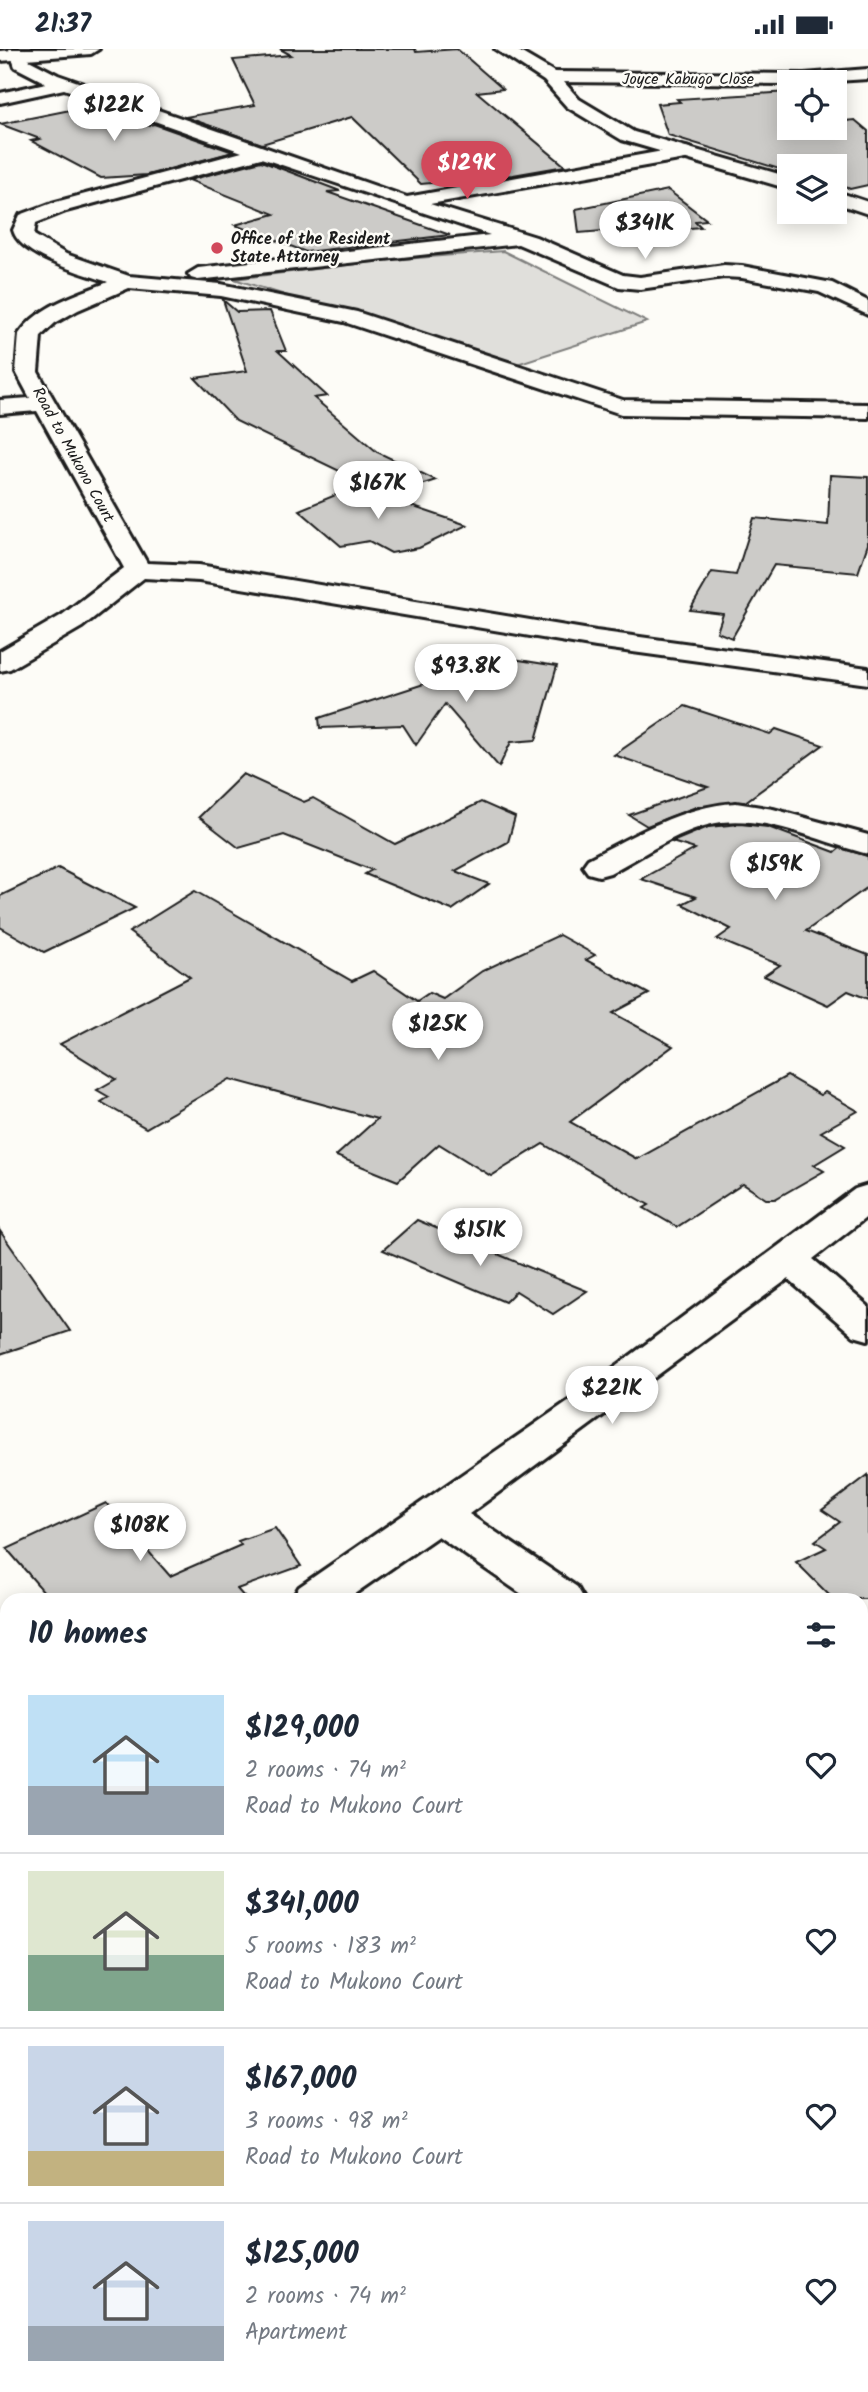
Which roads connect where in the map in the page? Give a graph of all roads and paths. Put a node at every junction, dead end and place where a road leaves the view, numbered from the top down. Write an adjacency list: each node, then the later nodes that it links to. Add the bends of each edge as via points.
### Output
1 (91, 49): 3 (main road)
2 (503, 49): 6 (main road)
3 (18, 52): 4 (main road); 7 (main road, via 21,63)
4 (0, 57)
5 (868, 74): 6 (main road, Joyce Kabugo Close, via 804,79)
6 (550, 78): 10 (main road, via 573,103 600,121 628,136)
7 (64, 83): 8 (main road); 9 (main road)
8 (0, 98)
9 (259, 153): 13 (main road); 16 (main road, via 59,208 27,219)
10 (685, 153): 11 (main road); 13 (main road)
11 (777, 180)
12 (847, 201): 14 (main road)
13 (402, 202): 17 (main road)
14 (868, 208)
15 (1, 227): 16 (main road)
16 (23, 230): 18 (main road, via 25,238 59,258)
17 (518, 238): 18 (main road, Road to Mukono Court); 19 (main road, via 618,281 640,283 742,272 825,287)
18 (127, 282): 20 (main road, Road to Mukono Court, via 70,305 30,334 27,372); 22 (main road, via 220,291 349,317 621,407)
19 (868, 309)
20 (45, 404): 21 (main road); 23 (main road, Road to Mukono Court)
21 (0, 407)
22 (868, 411)
23 (138, 570): 24 (main road, via 72,621); 25 (main road, via 199,573 596,639)
24 (0, 663)
25 (868, 676)
26 (868, 845): 27 (main road, via 766,818 724,812 675,827)
27 (599, 866)
28 (868, 1196): 29 (main road)
29 (789, 1259): 30 (main road); 31 (main road)
30 (868, 1327)
31 (438, 1514): 32 (main road); 33 (main road)
32 (324, 1593)
33 (552, 1593)

